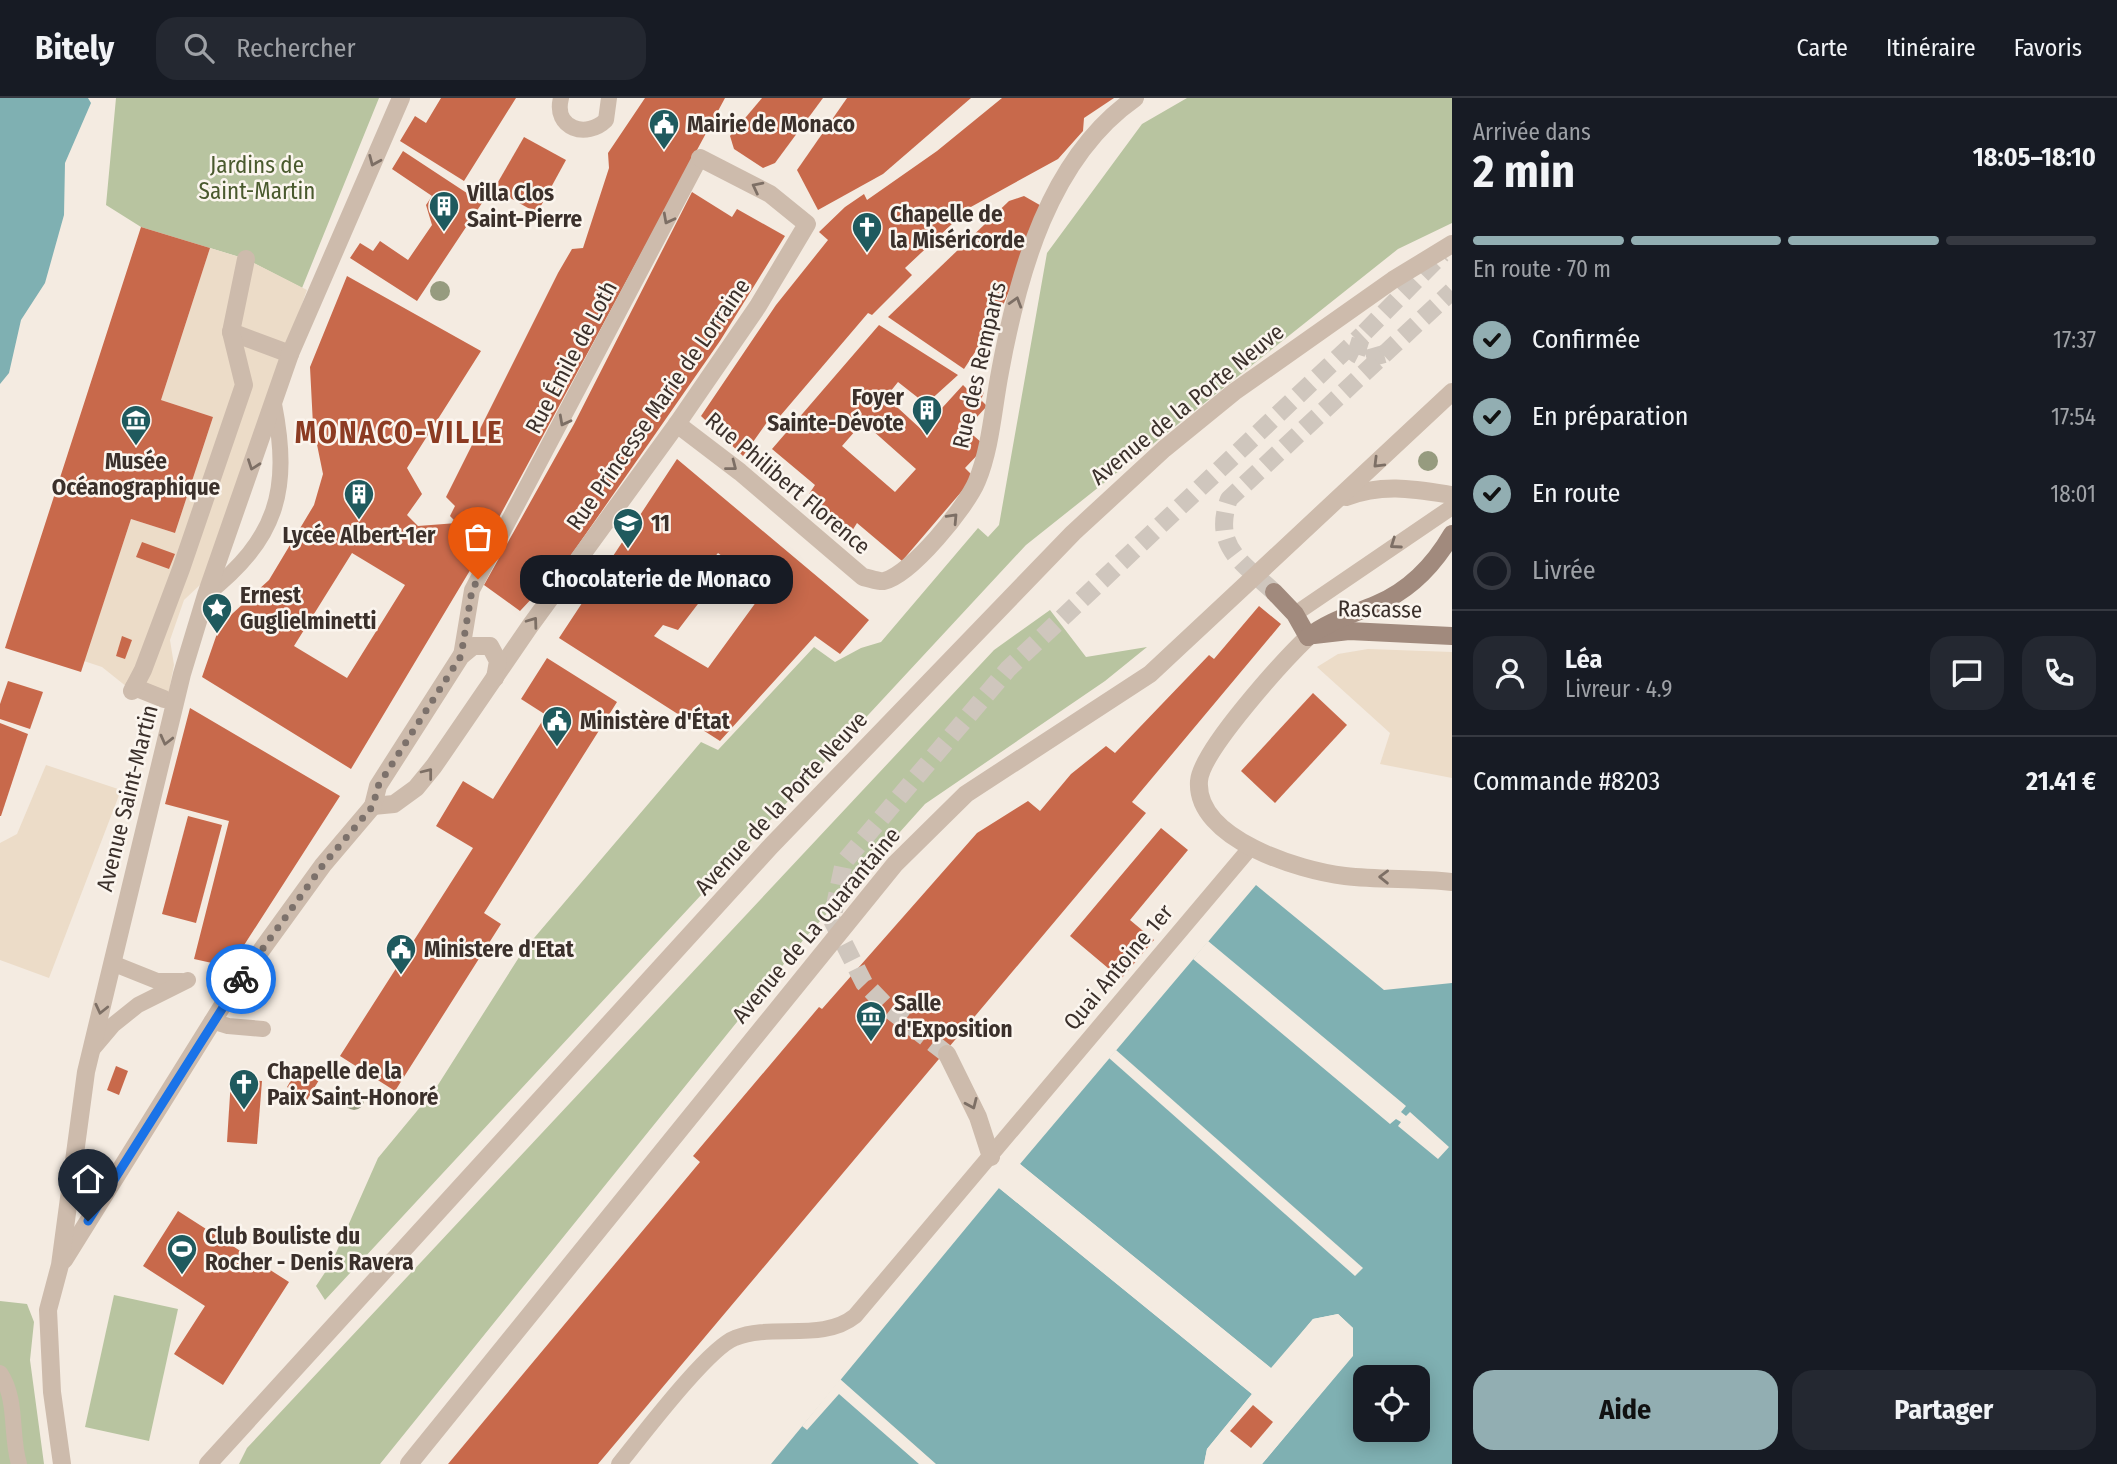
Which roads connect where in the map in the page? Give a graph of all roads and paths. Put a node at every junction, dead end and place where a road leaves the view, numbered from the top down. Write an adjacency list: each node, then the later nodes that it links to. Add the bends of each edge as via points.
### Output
1 (401, 98): 9 (street, Avenue Saint-Martin, one-way to 9)
2 (561, 98): 3 (lane, via 563,120 584,131 606,120)
3 (609, 98)
4 (1135, 98): 17 (street, Rue des Remparts, one-way to 4, via 962,509 978,481 1007,331 1058,185 1095,134)
5 (700, 158): 12 (street, Rue Princesse Marie de Lorraine, one-way to 5, via 807,225 770,194); 26 (lane, Rue Émile de Loth, one-way to 26, via 472,590)
6 (1452, 244): 42 (street, Avenue de la Porte Neuve, via 1234,391 1073,533 771,846)
7 (246, 259): 8 (street)
8 (231, 332): 9 (street); 18 (street, via 244,385)
9 (290, 354): 11 (street, Avenue Saint-Martin)
10 (1452, 392): 14 (street, Avenue de La Quarantaine, one-way to 14)
11 (274, 404): 19 (street, Avenue Saint-Martin, one-way to 19); 19 (lane, via 282,447 280,486 272,517 232,575)
12 (677, 424): 17 (street, Rue Philibert Florence, one-way to 17, via 863,577 884,581); 27 (street, Rue Princesse Marie de Lorraine, one-way to 12)
13 (1452, 495): 14 (street, Avenue de La Quarantaine, via 1391,486 1369,488)
14 (1340, 500): 43 (street, Avenue de La Quarantaine, via 1150,674 966,794 895,864)
15 (1452, 506): 22 (lane, one-way to 22)
16 (1452, 534): 21 (main road, via 1425,571)
17 (907, 568)
18 (181, 569): 19 (street); 28 (street, via 133,689)
19 (209, 588): 32 (street, Avenue Saint-Martin, one-way to 32, via 182,674)
20 (1274, 592): 22 (main road)
21 (1391, 598): 23 (main road, via 1388,617); 25 (main road, via 1333,619)
22 (1295, 614): 25 (main road)
23 (1400, 632): 24 (main road, Rascasse); 25 (main road, Rascasse, via 1329,632)
24 (1452, 636)
25 (1308, 637): 30 (street, via 1217,742 1200,774 1207,812 1224,831)
26 (461, 656): 27 (street, via 473,646 490,646 498,661); 29 (street, via 378,786)
27 (495, 678): 29 (street, Rue Princesse Marie de Lorraine, one-way to 27, via 394,804 416,788)
28 (164, 699)
29 (373, 806): 33 (street, via 323,865)
30 (1251, 847): 31 (street, one-way to 30, via 1346,876); 37 (lane, Quai Antoine 1er)
31 (1452, 882)
32 (112, 963): 35 (street, Avenue Saint-Martin, one-way to 35); 35 (lane, via 157,981 188,980 138,1005)
33 (212, 1021): 34 (lane); 38 (street)
34 (263, 1029)
35 (91, 1051): 38 (street, Avenue Saint-Martin)
36 (947, 1054): 37 (street, one-way to 37, via 978,1117)
37 (991, 1157): 44 (lane, Quai Antoine 1er, via 846,1324 751,1334 724,1343)
38 (60, 1265): 41 (street, via 48,1310)
39 (0, 1373): 40 (lane, via 11,1391)
40 (19, 1464)
41 (62, 1464)
42 (208, 1464)
43 (409, 1464)
44 (619, 1464)

